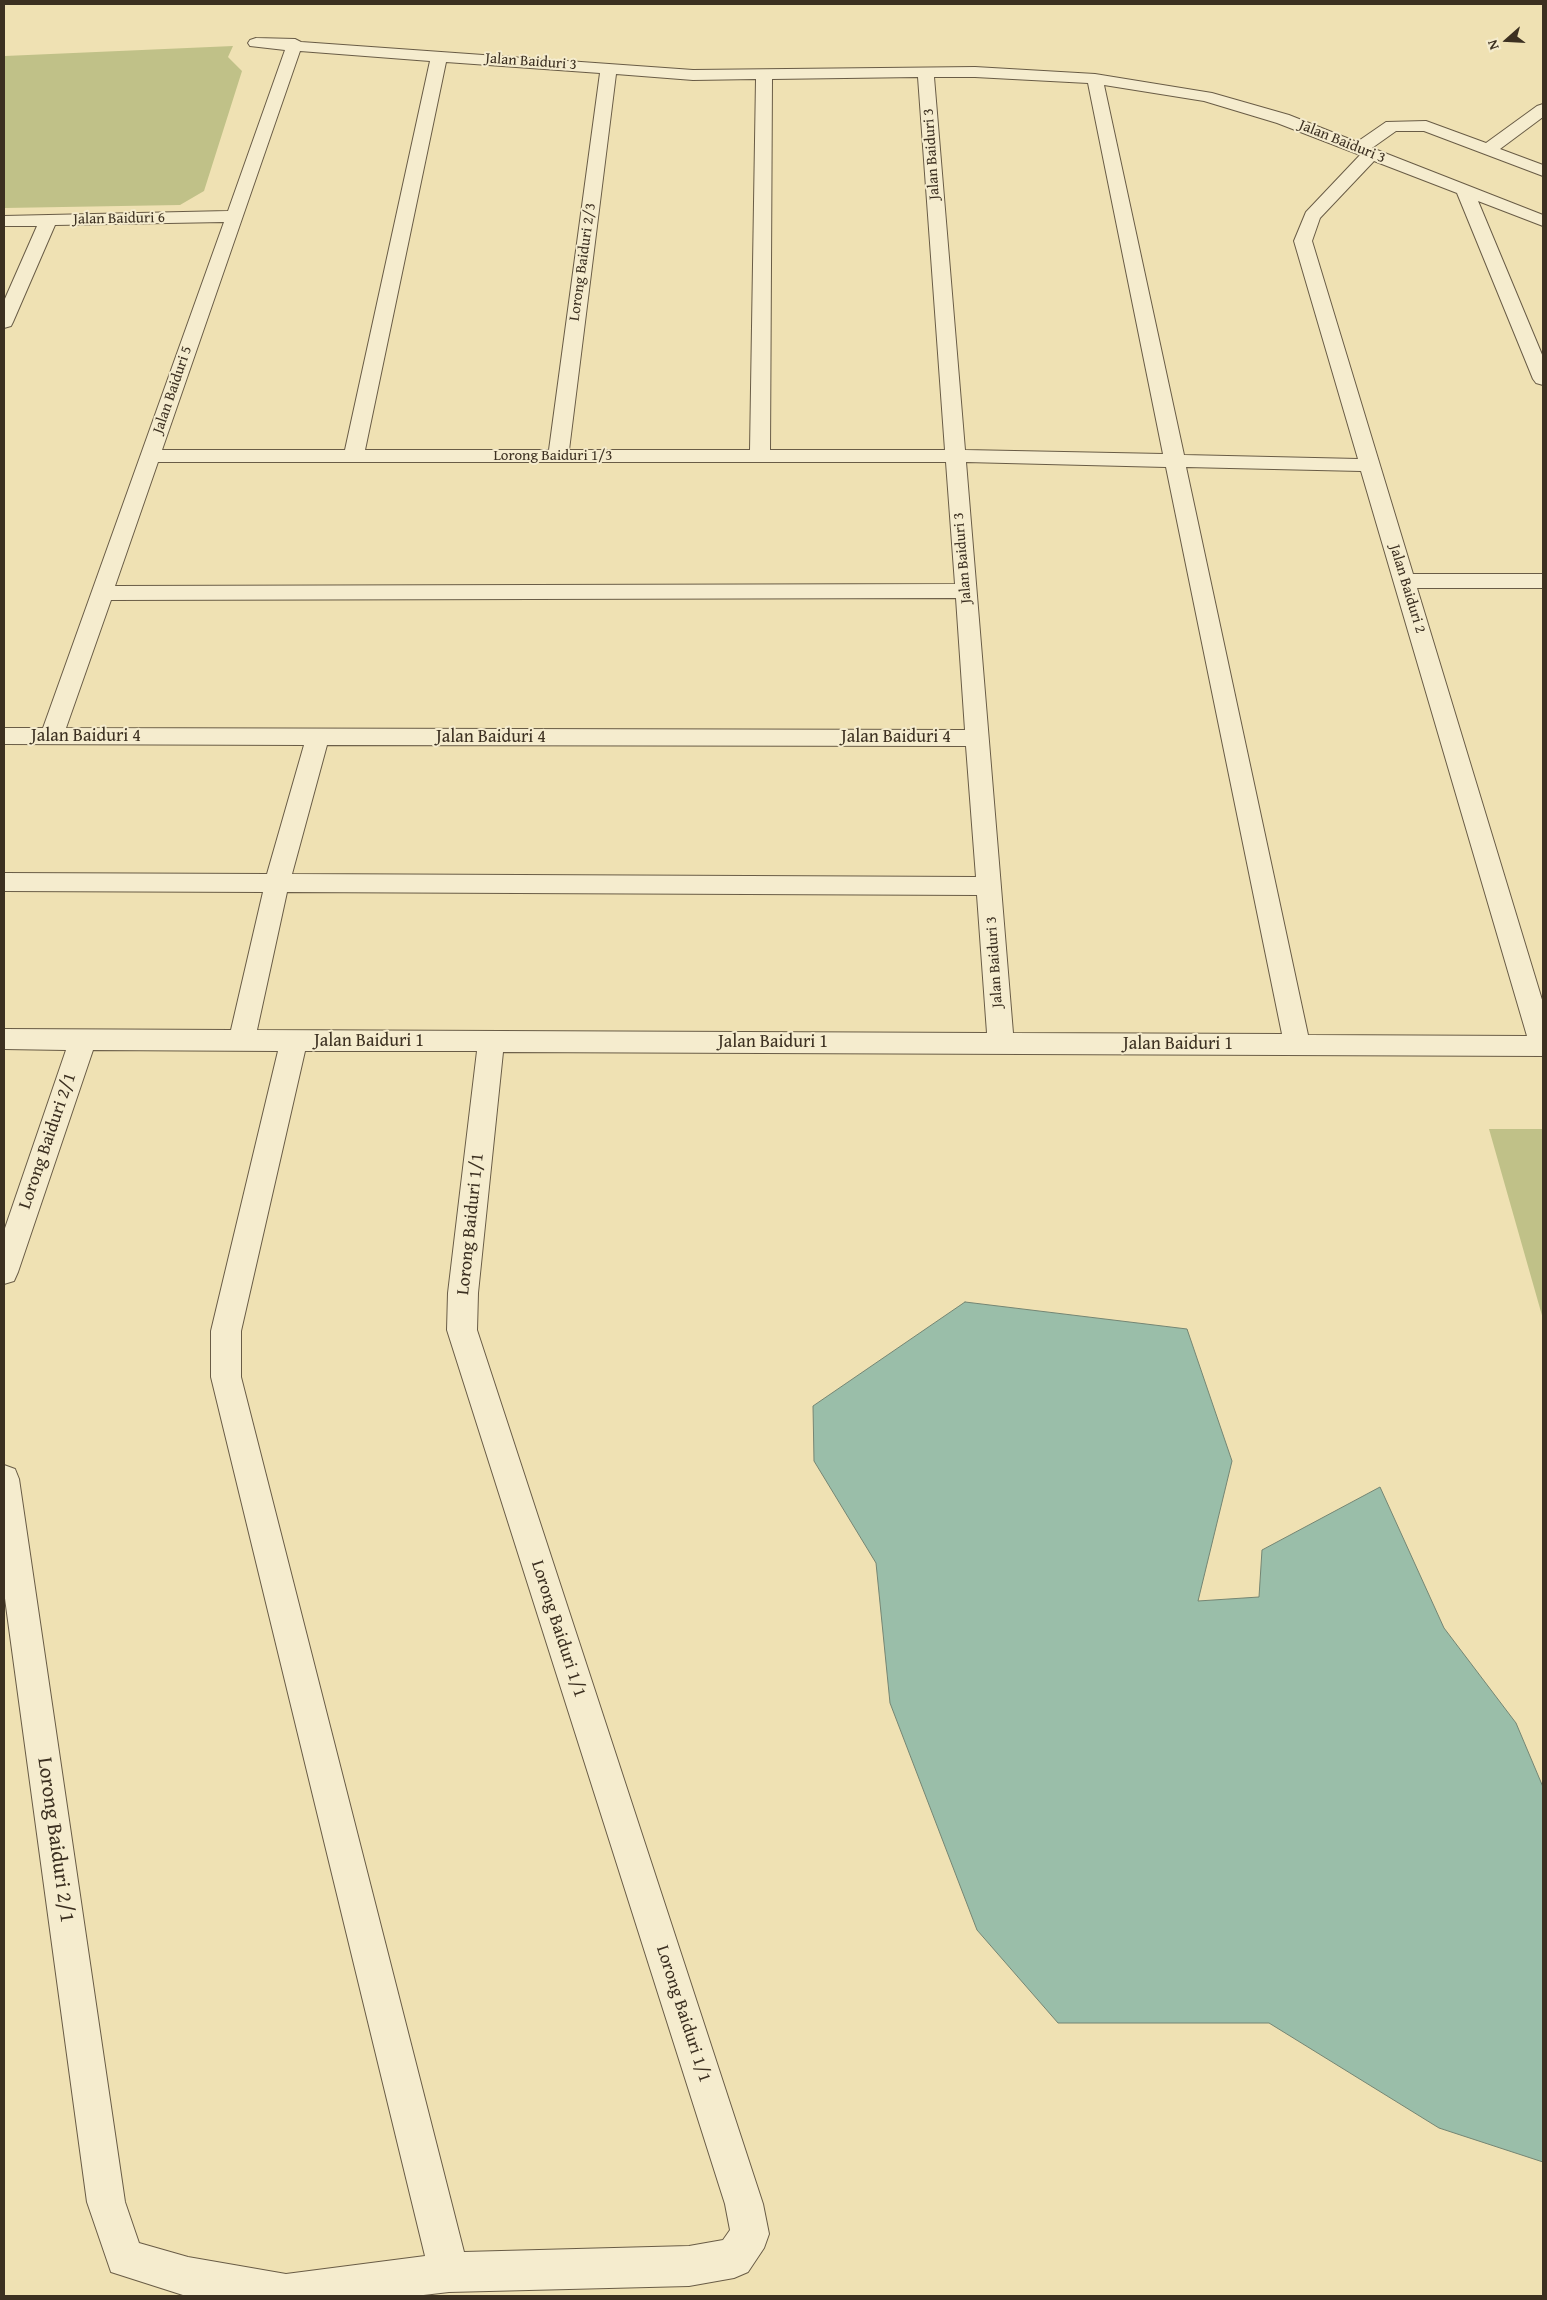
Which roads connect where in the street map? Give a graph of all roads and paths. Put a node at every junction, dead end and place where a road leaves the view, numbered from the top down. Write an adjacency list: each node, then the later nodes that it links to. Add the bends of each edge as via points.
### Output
1 (256, 42): 2 (street, Jalan Baiduri 3)
2 (295, 44): 3 (street, Jalan Baiduri 3); 13 (street, Jalan Baiduri 5)
3 (439, 55): 4 (street, Jalan Baiduri 3); 20 (street)
4 (609, 69): 6 (street, Jalan Baiduri 3, via 693,75); 21 (street, Lorong Baiduri 2/3)
5 (926, 72): 6 (street, Jalan Baiduri 3); 7 (street, Jalan Baiduri 3); 23 (street, Jalan Baiduri 3)
6 (764, 74): 22 (street)
7 (1095, 79): 10 (street, Jalan Baiduri 3, via 1206,96 1283,119); 24 (street)
8 (1540, 114): 9 (street)
9 (1489, 149): 10 (street, Jalan Baiduri 2, via 1426,126 1392,126); 11 (street, Jalan Baiduri 2)
10 (1365, 152): 12 (street, Jalan Baiduri 3); 25 (street, Jalan Baiduri 2, via 1312,216 1303,241)
11 (1543, 170)
12 (1464, 190): 16 (street, Jalan Baiduri 3); 18 (street)
13 (234, 216): 15 (street, Jalan Baiduri 6); 19 (street, Jalan Baiduri 5)
14 (4, 221): 15 (street, Jalan Baiduri 6)
15 (48, 221): 17 (street)
16 (1543, 221)
17 (4, 322)
18 (1543, 379)
19 (150, 456): 20 (street, Lorong Baiduri 1/3); 29 (street, Jalan Baiduri 5)
20 (354, 456): 21 (street, Lorong Baiduri 1/3)
21 (558, 456): 22 (street, Lorong Baiduri 1/3)
22 (760, 456): 23 (street, Lorong Baiduri 1/3)
23 (955, 456): 24 (street, Lorong Baiduri 1/3); 28 (street, Jalan Baiduri 3)
24 (1174, 462): 25 (street, Lorong Baiduri 1/3); 43 (street)
25 (1369, 465): 27 (street, Jalan Baiduri 2)
26 (1543, 581): 27 (street)
27 (1404, 582): 44 (street, Jalan Baiduri 2)
28 (966, 591): 29 (street); 33 (street, Jalan Baiduri 3)
29 (102, 593): 31 (street, Jalan Baiduri 5)
30 (4, 736): 31 (street, Jalan Baiduri 4)
31 (52, 736): 32 (street, Jalan Baiduri 4)
32 (318, 737): 33 (street, Jalan Baiduri 4); 35 (street)
33 (978, 738): 36 (street, Jalan Baiduri 3)
34 (4, 882): 35 (street)
35 (277, 883): 36 (street); 39 (street)
36 (989, 886): 42 (street, Jalan Baiduri 3)
37 (4, 1039): 38 (street, Jalan Baiduri 1)
38 (83, 1039): 39 (street, Jalan Baiduri 1); 45 (street, Lorong Baiduri 2/1)
39 (242, 1040): 40 (street, Jalan Baiduri 1)
40 (294, 1040): 41 (street, Jalan Baiduri 1); 47 (street, via 226,1331 226,1377)
41 (491, 1041): 42 (street, Jalan Baiduri 1); 47 (street, Lorong Baiduri 1/1, via 463,1293 462,1330 744,2204 750,2234 734,2258 689,2266)
42 (1001, 1044): 43 (street, Jalan Baiduri 1)
43 (1297, 1045): 44 (street, Jalan Baiduri 1)
44 (1543, 1046)
45 (4, 1272)
46 (4, 1479): 47 (street, Lorong Baiduri 2/1, via 106,2202 125,2258 188,2277 286,2294)
47 (449, 2272)

